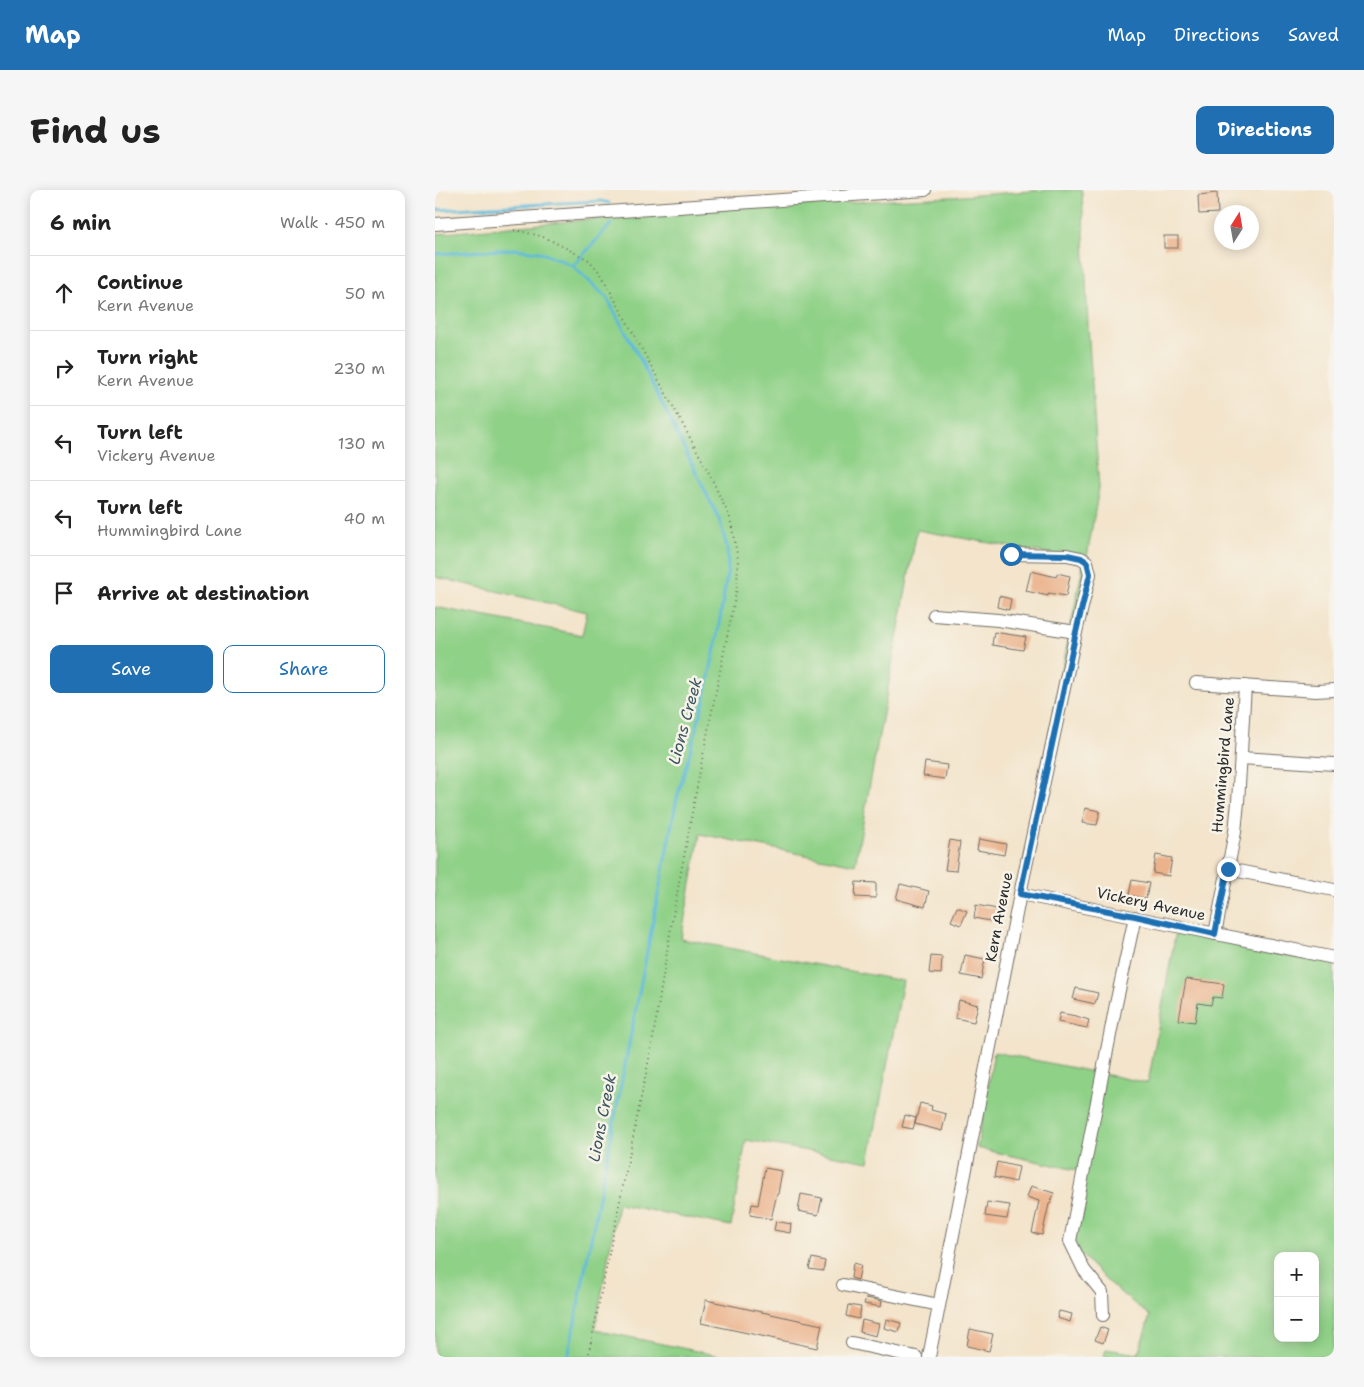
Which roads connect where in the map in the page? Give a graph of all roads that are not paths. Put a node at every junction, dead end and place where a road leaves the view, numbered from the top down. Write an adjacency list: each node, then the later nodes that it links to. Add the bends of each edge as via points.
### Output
1 (925, 190): 2 (street)
2 (435, 224)
3 (1011, 554): 5 (street, Kern Avenue, via 1067,555 1087,562 1090,574)
4 (934, 614): 5 (street)
5 (1076, 632): 13 (street, Kern Avenue)
6 (1196, 683): 7 (street)
7 (1245, 686): 8 (street); 9 (street, Hummingbird Lane)
8 (1334, 690)
9 (1241, 758): 10 (street); 11 (street, Hummingbird Lane, via 1239,802)
10 (1334, 764)
11 (1228, 869): 12 (street); 15 (street, Hummingbird Lane)
12 (1334, 890)
13 (1020, 894): 14 (street, Vickery Avenue); 18 (street, Kern Avenue)
14 (1135, 916): 15 (street, Vickery Avenue); 19 (street, via 1070,1241 1084,1270 1102,1292)
15 (1215, 934): 16 (street, Vickery Avenue)
16 (1334, 958)
17 (843, 1285): 18 (street)
18 (939, 1306): 22 (street, Kern Avenue)
19 (1103, 1315)
20 (852, 1343): 21 (street)
21 (916, 1357)
22 (929, 1357)

